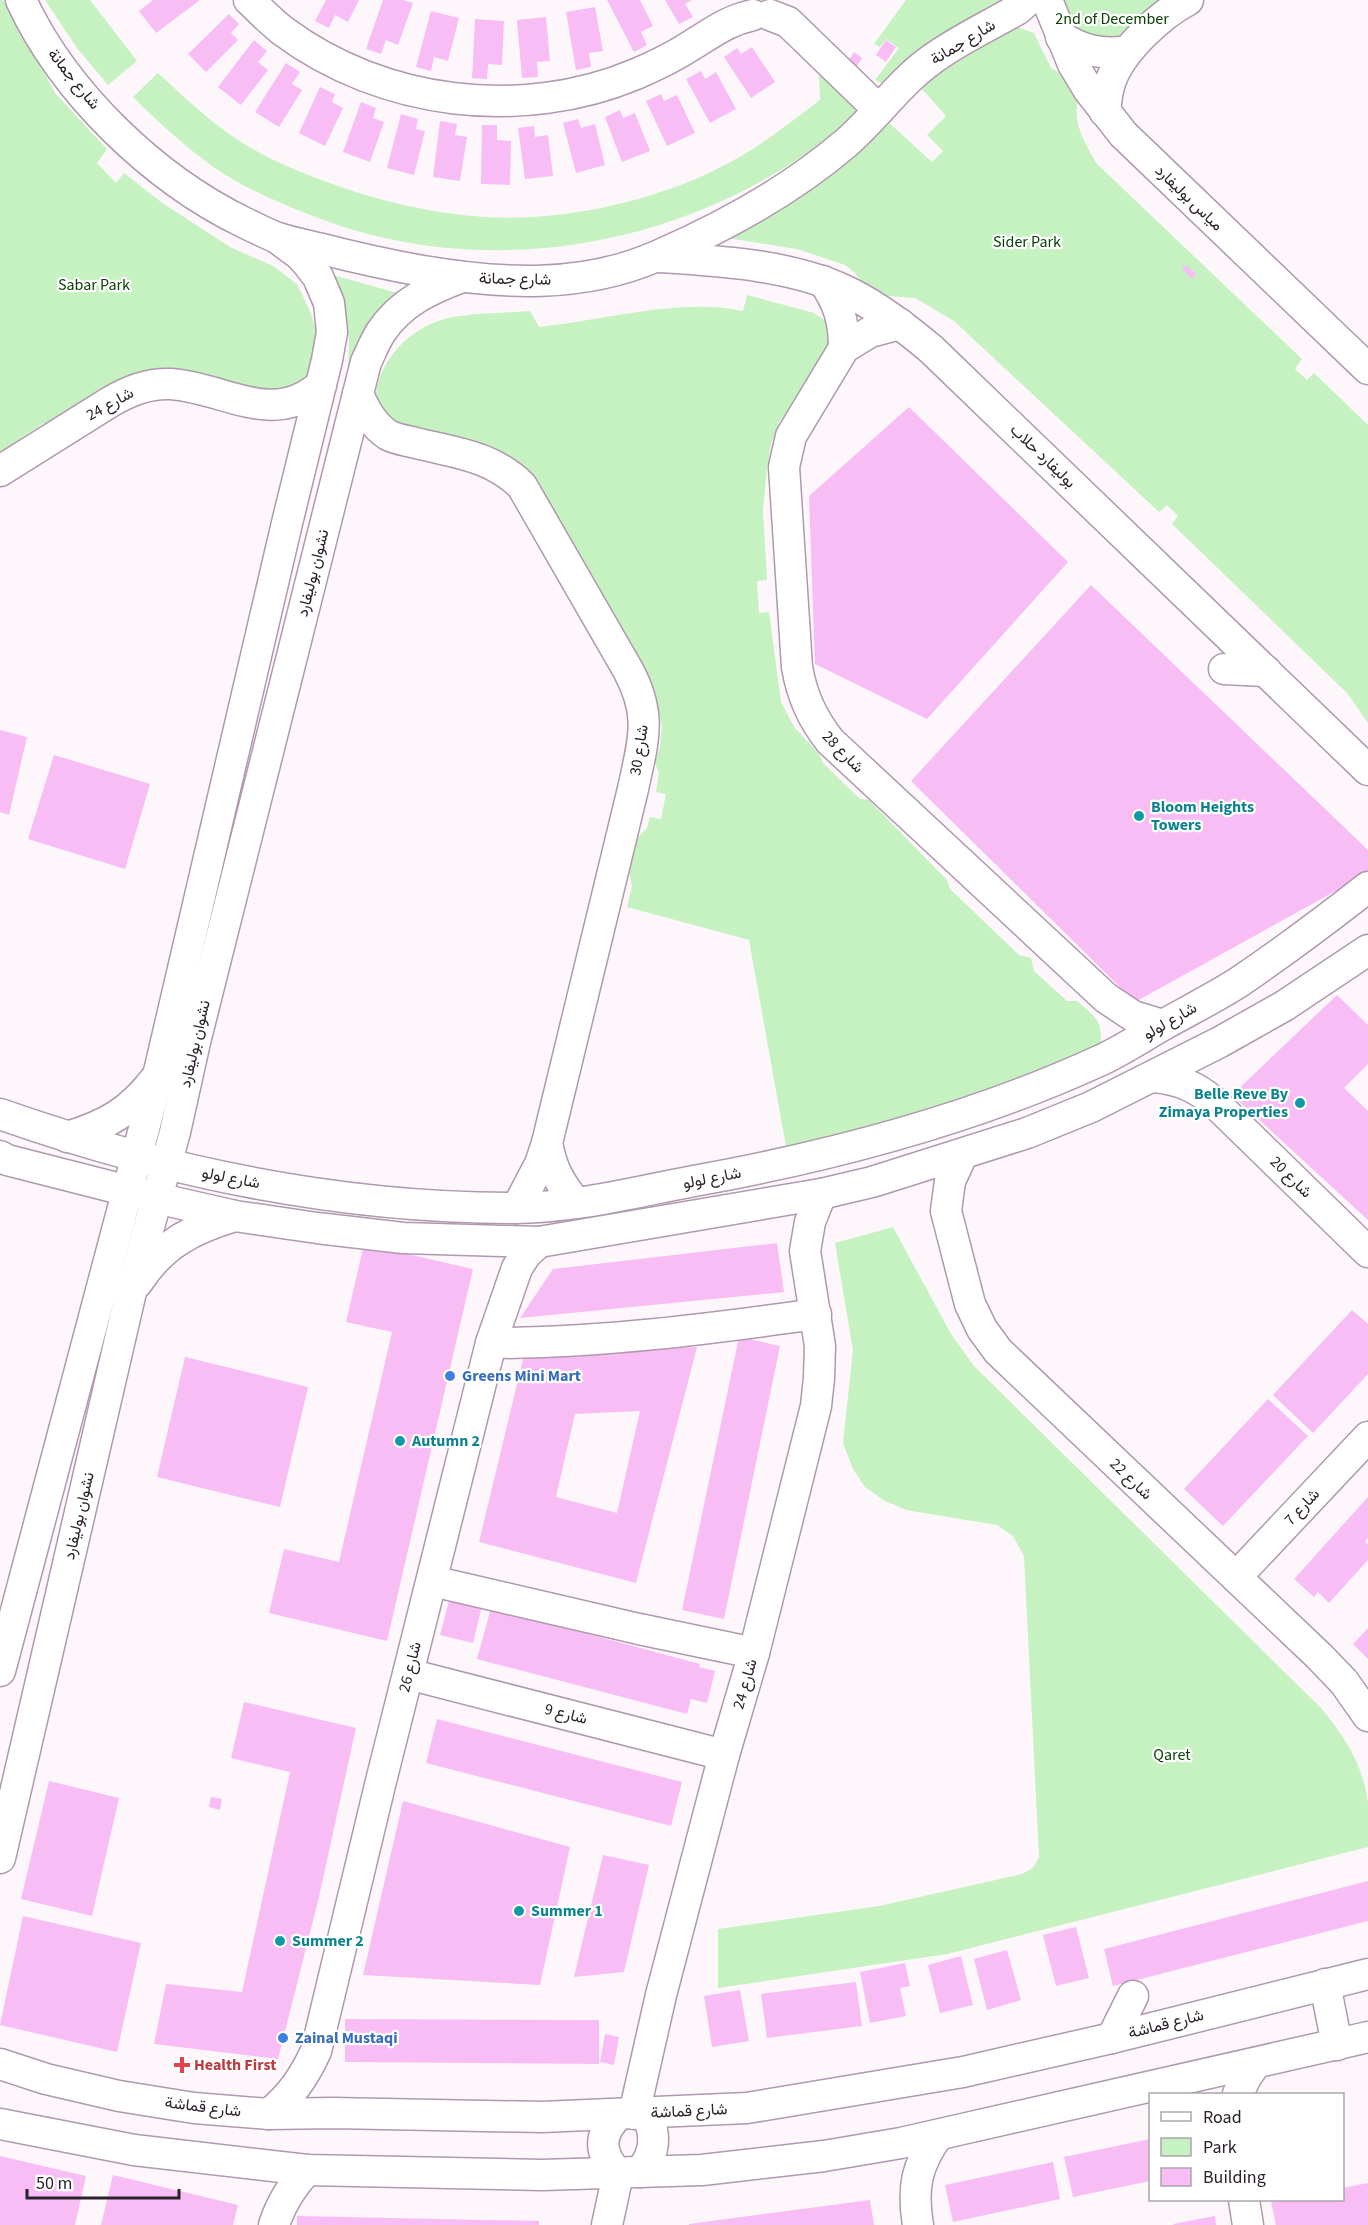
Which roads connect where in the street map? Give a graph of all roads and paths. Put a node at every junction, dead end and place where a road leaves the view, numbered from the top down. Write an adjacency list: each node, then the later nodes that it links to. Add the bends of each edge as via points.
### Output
1 (21, 0): 11 (street, شارع جمانة, via 55,59 85,98 121,133 168,176 220,211)
2 (249, 0): 6 (street, via 282,30 335,63 393,87 454,99 515,102 577,93 636,74)
3 (1028, 0): 9 (street, شارع جمانة, via 945,50 918,70)
4 (1047, 0): 7 (street, مياس بوليفارد)
5 (1188, 0): 8 (street, via 1174,7)
6 (761, 5): 9 (street, via 788,22)
7 (1061, 37): 8 (street, via 1093,52); 10 (street, مياس بوليفارد, via 1073,64)
8 (1128, 51): 10 (street, via 1111,80)
9 (884, 105): 12 (street, شارع جمانة, via 848,142 806,175 751,209)
10 (1105, 112): 17 (street, مياس بوليفارد, via 1123,134)
11 (277, 238): 13 (street, شارع جمانة, via 400,267); 18 (street, نشوان بوليفارد, via 308,264 329,303 332,334)
12 (656, 257): 13 (street, شارع جمانة, via 623,269 570,279 516,282); 14 (street, بوليفارد حلاب, via 768,269)
13 (462, 277): 19 (street, نشوان بوليفارد, via 431,289 403,307 381,332 366,362)
14 (823, 282): 15 (street, بوليفارد حلاب, via 850,293); 16 (street, via 841,313)
15 (900, 324): 16 (street, شارع 28, via 870,332); 26 (street, بوليفارد حلاب, via 940,357)
16 (844, 348): 30 (street, شارع 28, via 791,436 784,467 797,667 807,707 830,741)
17 (1368, 369)
18 (321, 385): 20 (street, شارع 24, via 297,402); 22 (street, نشوان بوليفارد)
19 (358, 394): 21 (street, via 371,419); 23 (street, نشوان بوليفارد)
20 (268, 406): 22 (street, شارع 24, via 292,426); 24 (street, شارع 24, via 191,387 148,386 110,402)
21 (391, 437): 23 (street, شارع 30, via 366,443); 39 (street, شارع 30, via 483,460 511,475 522,486 628,670 644,709 645,730 637,770)
22 (304, 454): 34 (street, نشوان بوليفارد)
23 (343, 456): 43 (street, نشوان بوليفارد)
24 (0, 471)
25 (1224, 669): 26 (street)
26 (1266, 671): 27 (street, بوليفارد حلاب)
27 (1368, 770)
28 (1368, 887): 31 (street, شارع لولو, via 1235,984)
29 (1368, 950): 32 (street, شارع لولو, via 1284,1006)
30 (1106, 998): 31 (street, شارع 28, via 1133,1016); 33 (street, via 1110,1029)
31 (1163, 1025): 33 (street, شارع لولو)
32 (1220, 1042): 35 (street, شارع لولو); 36 (street, via 1212,1071)
33 (1102, 1059): 47 (street, شارع لولو, via 1026,1092 914,1131 735,1174)
34 (158, 1076): 38 (street, via 141,1098 119,1116); 42 (street, نشوان بوليفارد)
35 (1153, 1077): 36 (street, شارع 20, via 1186,1083); 40 (street, شارع لولو, via 1028,1133)
36 (1214, 1101): 55 (street, شارع 20)
37 (0, 1114): 38 (street, شارع لولو)
38 (67, 1137): 42 (street, شارع لولو)
39 (548, 1143): 47 (street, شارع 30, via 552,1165); 49 (street, شارع 30)
40 (962, 1155): 44 (street, شارع لولو); 50 (street, شارع 22, via 950,1181)
41 (0, 1156): 46 (street, شارع لولو)
42 (137, 1156): 43 (street, شارع لولو); 46 (street, نشوان بوليفارد)
43 (166, 1165): 46 (street, نشوان بوليفارد); 49 (street, شارع لولو, via 301,1192 409,1204)
44 (903, 1173): 45 (street, شارع لولو); 50 (street)
45 (821, 1194): 48 (street, شارع لولو); 54 (street, شارع 24, via 810,1222)
46 (142, 1195): 51 (street, شارع لولو); 57 (street, نشوان بوليفارد); 64 (street, نشوان بوليفارد)
47 (576, 1203): 49 (street, شارع لولو)
48 (760, 1204): 53 (street, شارع لولو); 54 (street, شارع 24, via 786,1224)
49 (517, 1208)
50 (946, 1211): 61 (street, شارع 22, via 970,1304 998,1351)
51 (235, 1216): 52 (street, شارع لولو, via 403,1238); 57 (street, via 202,1226 172,1243 148,1267)
52 (482, 1240): 53 (street, شارع لولو); 56 (street)
53 (539, 1242): 56 (street, شارع 26, via 526,1254)
54 (805, 1251): 58 (street, شارع 24)
55 (1368, 1252)
56 (510, 1285): 59 (street, شارع 26)
57 (129, 1296): 68 (street, نشوان بوليفارد)
58 (816, 1314): 59 (street, via 632,1337); 63 (street, شارع 24, via 820,1346 816,1406)
59 (491, 1343): 62 (street, شارع 26)
60 (1368, 1437): 61 (street, شارع 7)
61 (1236, 1577): 66 (street, شارع 22, via 1344,1682)
62 (432, 1581): 63 (street); 65 (street, شارع 26)
63 (754, 1653): 67 (street, شارع 24)
64 (0, 1671)
65 (408, 1674): 67 (street, شارع 9); 75 (street, شارع 26)
66 (1368, 1716)
67 (724, 1755): 84 (street, شارع 24)
68 (0, 1858)
69 (1368, 1974): 70 (street, شارع قماشة)
70 (1325, 1984): 73 (street, شارع قماشة); 74 (street)
71 (1133, 1996): 73 (street)
72 (1368, 2037): 74 (street)
73 (1112, 2038): 84 (street, شارع قماشة, via 963,2073 875,2088 747,2108)
74 (1337, 2044): 76 (street)
75 (316, 2051): 82 (street, شارع 26, via 321,2083); 83 (street, شارع 26, via 297,2087)
76 (1256, 2063): 78 (street); 80 (street)
77 (0, 2064): 83 (street, شارع قماشة, via 119,2096)
78 (1198, 2087): 79 (street)
79 (1166, 2093)
80 (1239, 2093)
81 (1149, 2096): 86 (street)
82 (333, 2113): 83 (street, شارع قماشة); 84 (street, شارع قماشة, via 542,2117)
83 (269, 2114)
84 (633, 2114): 90 (street, via 652,2125 654,2137 648,2162); 90 (street, via 609,2124 604,2137 606,2158)
85 (4, 2127): 88 (street, via 134,2150)
86 (938, 2135): 87 (street); 92 (street, via 915,2183)
87 (864, 2150): 90 (street, via 702,2170); 92 (street, via 895,2169 906,2184)
88 (252, 2165): 89 (street); 93 (street)
89 (307, 2170): 90 (street); 93 (street, via 282,2203)
90 (629, 2173): 94 (street)
91 (1244, 2201): 95 (street)
92 (916, 2213)
93 (274, 2224)
94 (607, 2225)
95 (1248, 2225)

